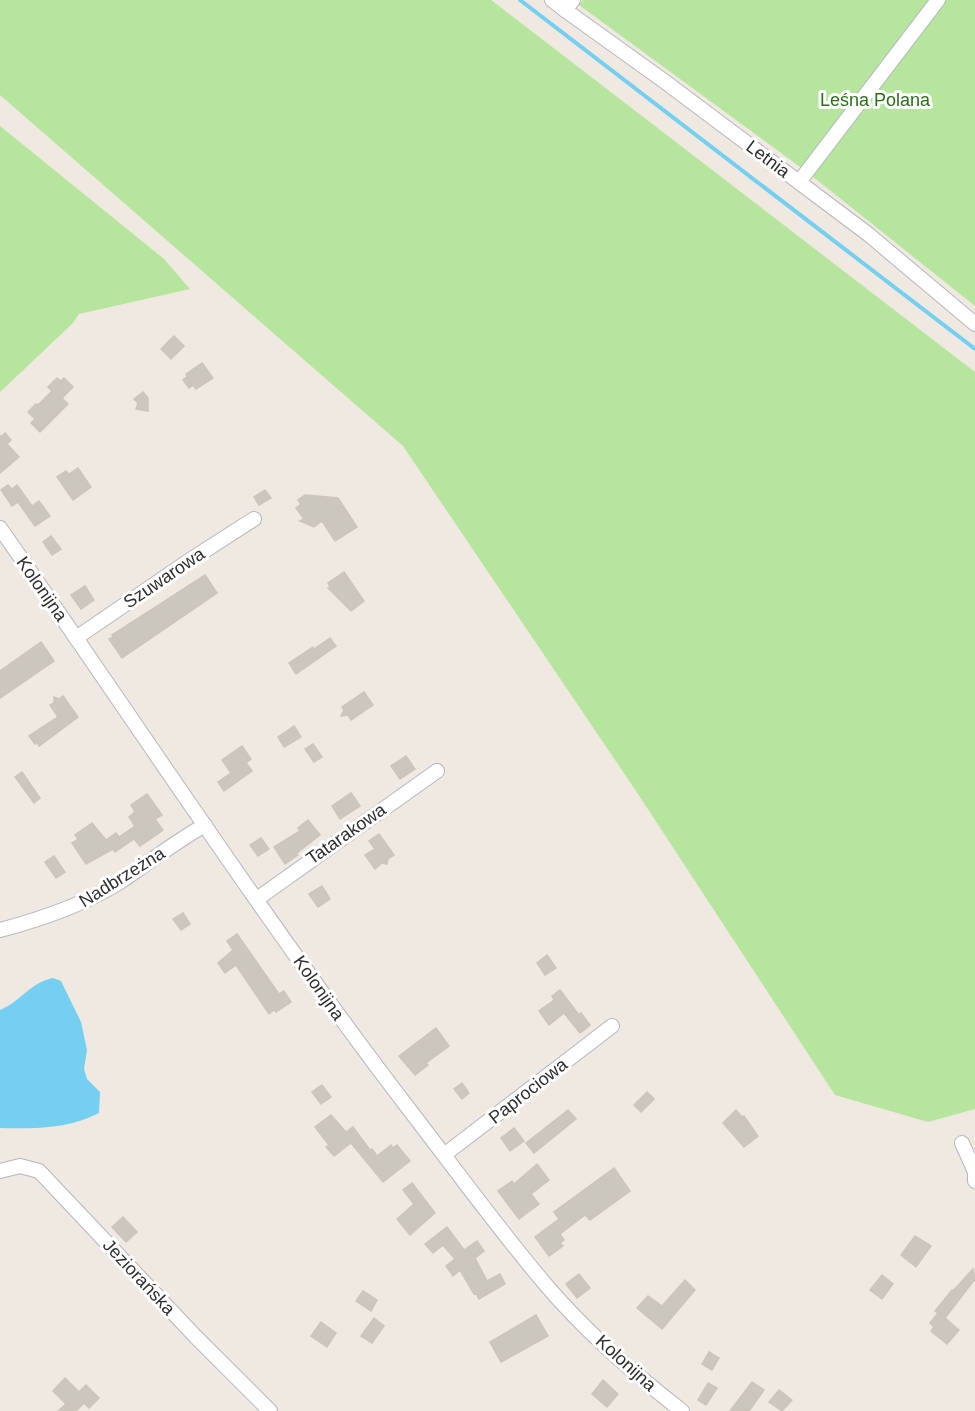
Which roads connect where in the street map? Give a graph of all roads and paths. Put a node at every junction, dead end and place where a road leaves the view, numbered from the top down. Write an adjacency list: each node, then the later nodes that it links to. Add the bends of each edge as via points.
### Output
1 (552, 0): 3 (street, Letnia)
2 (938, 0): 4 (street)
3 (569, 5): 4 (street, Letnia)
4 (799, 182): 5 (street, Letnia)
5 (975, 324)
6 (254, 519): 8 (street, Szuwarowa)
7 (0, 528): 8 (street, Kolonijna)
8 (76, 638): 10 (street, Kolonijna)
9 (437, 771): 11 (street, Tatarakowa)
10 (205, 825): 11 (street, Kolonijna); 12 (street, Nadbrzeżna, via 74,907)
11 (257, 899): 15 (street, Kolonijna, via 345,1025)
12 (0, 930)
13 (612, 1026): 15 (street, Paprociowa)
14 (962, 1143): 17 (street)
15 (444, 1155): 19 (street, Kolonijna, via 561,1302 605,1346)
16 (0, 1171): 18 (street, Jeziorańska, via 20,1166 39,1170)
17 (975, 1181)
18 (270, 1411)
19 (682, 1411)

